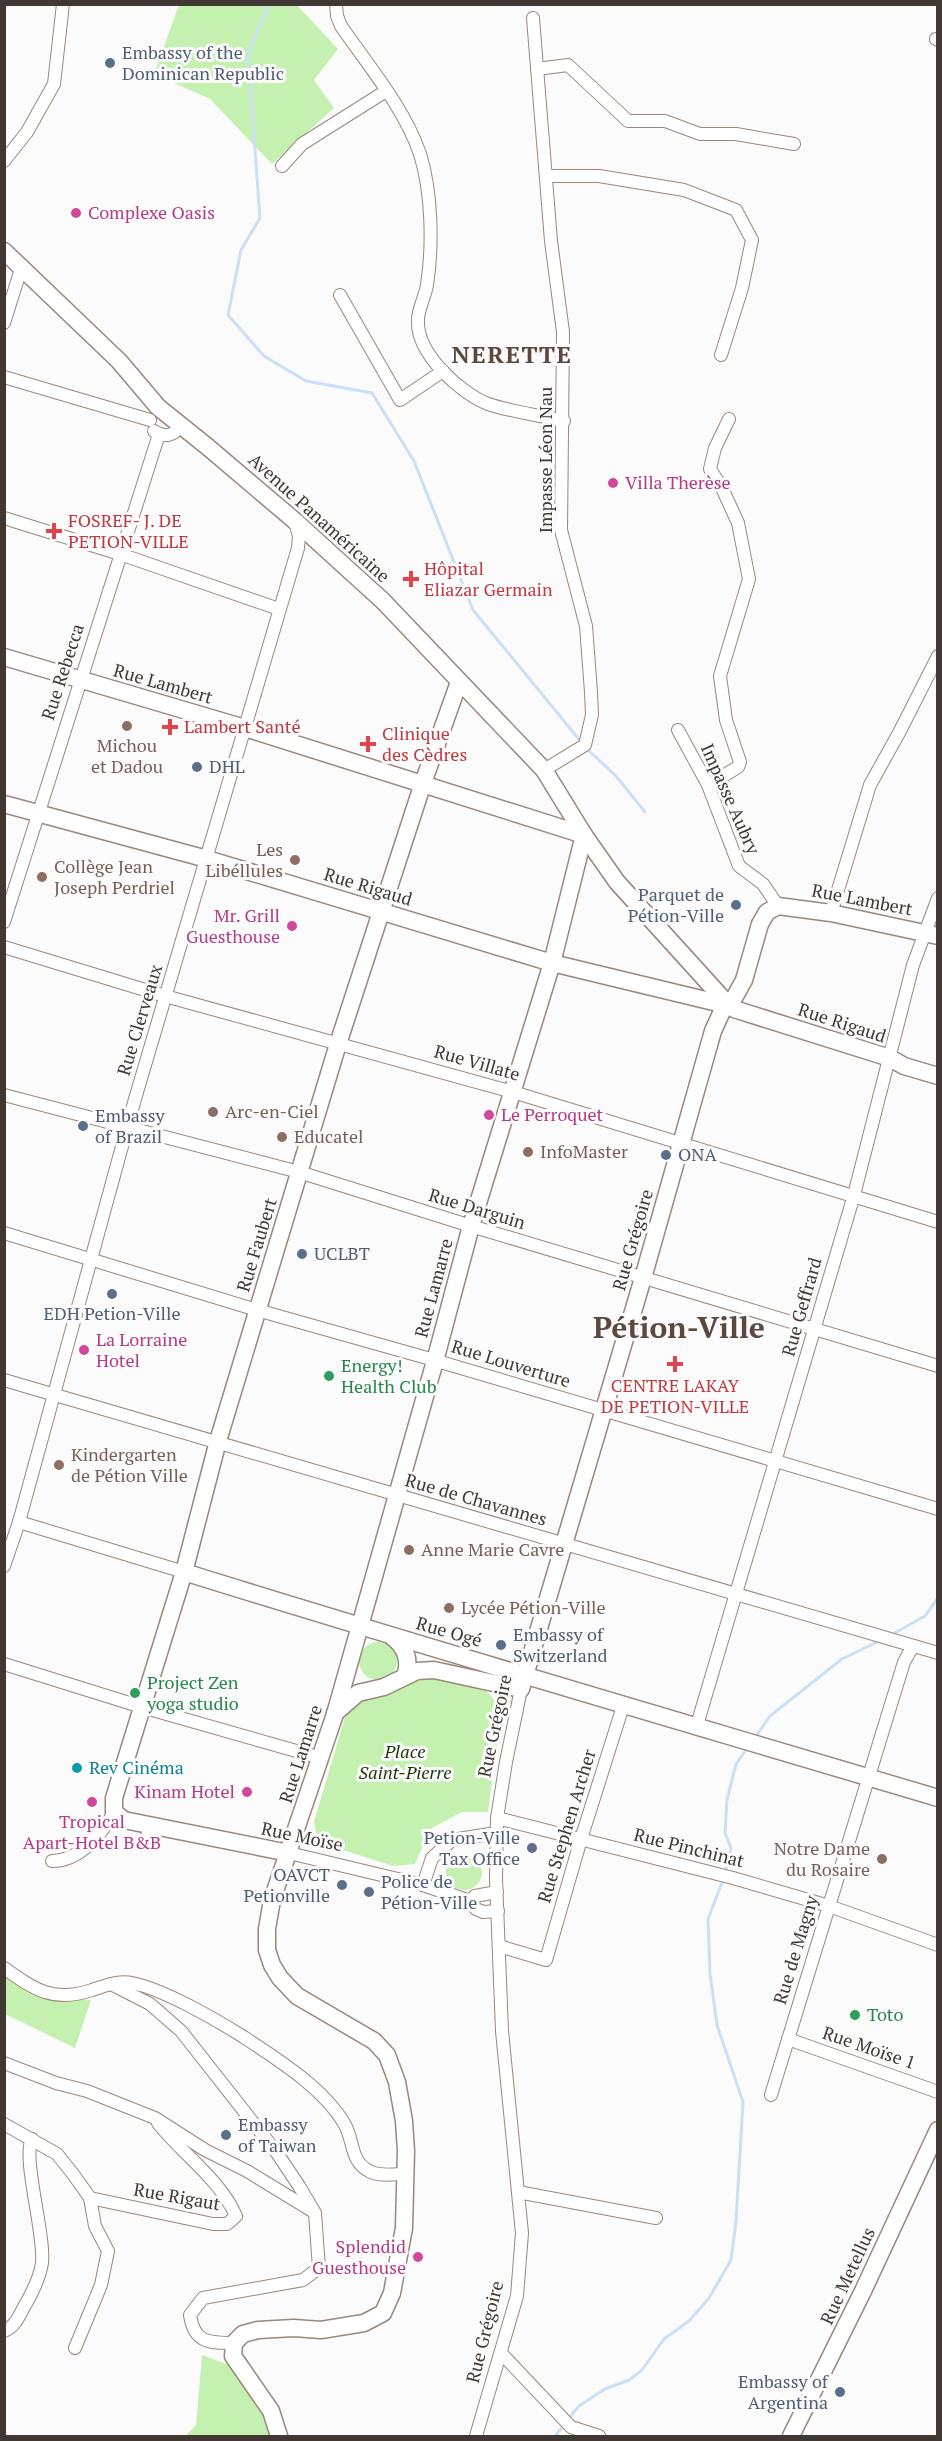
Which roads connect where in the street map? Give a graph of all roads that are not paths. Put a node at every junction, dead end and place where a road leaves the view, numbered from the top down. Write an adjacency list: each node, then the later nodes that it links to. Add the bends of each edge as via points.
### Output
1 (63, 4): 7 (street, via 54,84 27,132)
2 (336, 4): 5 (street, via 341,26)
3 (533, 18): 4 (street, Impasse Léon Nau)
4 (537, 69): 6 (street, via 568,65 628,122 665,121 700,134 736,134); 9 (street, Impasse Léon Nau)
5 (386, 90): 8 (street, via 302,144); 15 (street, via 420,154 428,198 430,252 418,328 428,353)
6 (794, 144)
7 (4, 161)
8 (282, 166)
9 (546, 176): 14 (street, via 599,176 684,190 736,210 752,240); 19 (street, Impasse Léon Nau, via 563,332)
10 (4, 251): 11 (main road, Avenue Panaméricaine)
11 (22, 266): 13 (street); 17 (main road, Avenue Panaméricaine, via 119,361)
12 (340, 295): 15 (street, via 400,400)
13 (4, 323)
14 (721, 355)
15 (443, 371): 19 (street, via 488,403)
16 (4, 377): 17 (street)
17 (154, 413): 20 (main road, Avenue Panaméricaine); 21 (street, via 152,429)
18 (729, 419): 34 (street, via 710,469 738,523 749,579 720,676 726,720 740,762)
19 (564, 421): 32 (street, Impasse Léon Nau, via 561,530 586,626 592,714 585,745)
20 (180, 426): 21 (street, via 173,434); 23 (main road, Avenue Panaméricaine)
21 (159, 434): 24 (street, Rue Rebecca)
22 (4, 518): 24 (street)
23 (295, 521): 25 (street, Rue Clerveaux, via 297,548); 29 (main road, Avenue Panaméricaine, via 383,601)
24 (120, 554): 25 (street); 28 (street, Rue Rebecca)
25 (279, 609): 30 (street, Rue Clerveaux)
26 (938, 656): 42 (street, via 870,785)
27 (4, 657): 28 (main road, Rue Lambert)
28 (80, 680): 30 (main road, Rue Lambert); 36 (street, Rue Rebecca)
29 (459, 682): 32 (main road, Avenue Panaméricaine); 33 (main road, Rue Faubert)
30 (244, 728): 33 (main road, Rue Lambert); 38 (street, Rue Clerveaux)
31 (678, 730): 34 (street, Impasse Aubry)
32 (544, 770): 37 (main road, Avenue Panaméricaine)
33 (423, 783): 37 (main road, Rue Lambert); 41 (main road, Rue Faubert)
34 (708, 786): 40 (street, Impasse Aubry, via 739,866 763,884)
35 (4, 804): 36 (main road, Rue Rigaud)
36 (38, 813): 38 (main road, Rue Rigaud); 43 (street, Rue Rebecca)
37 (585, 835): 46 (main road, Rue Lamarre); 48 (main road, Avenue Panaméricaine, via 617,882)
38 (207, 859): 41 (main road, Rue Rigaud); 47 (street, Rue Clerveaux)
39 (938, 898): 44 (street, Rue Geffrard)
40 (778, 906): 42 (main road, Rue Lambert); 48 (main road, Rue Grégoire, via 767,912 759,924 744,980)
41 (382, 911): 46 (main road, Rue Rigaud); 49 (main road, Rue Faubert)
42 (831, 913): 44 (main road, Rue Lambert)
43 (4, 922)
44 (931, 934): 50 (street, Rue Geffrard, via 914,965)
45 (4, 947): 47 (street, Rue Villate)
46 (552, 963): 48 (main road, Rue Rigaud); 52 (main road, Rue Lamarre)
47 (165, 996): 49 (street, Rue Villate); 54 (street, Rue Clerveaux)
48 (727, 1004): 50 (main road, Rue Rigaud); 55 (main road, Rue Grégoire, via 713,1031)
49 (338, 1044): 52 (street, Rue Villate); 56 (main road, Rue Faubert)
50 (890, 1058): 51 (main road, Rue Rigaud); 57 (street, Rue Geffrard)
51 (938, 1076)
52 (513, 1092): 55 (street, Rue Villate); 59 (main road, Rue Lamarre)
53 (4, 1095): 54 (street, Rue Darguin)
54 (127, 1128): 56 (street, Rue Darguin); 61 (street, Rue Clerveaux)
55 (681, 1144): 57 (street, Rue Villate); 62 (main road, Rue Grégoire)
56 (299, 1172): 59 (street, Rue Darguin); 63 (main road, Rue Faubert)
57 (854, 1195): 58 (street, Rue Villate); 64 (street, Rue Geffrard)
58 (938, 1222)
59 (471, 1226): 62 (street, Rue Darguin); 65 (main road, Rue Lamarre)
60 (4, 1233): 61 (street, Rue Louverture)
61 (90, 1260): 63 (street, Rue Louverture); 68 (street, Rue Clerveaux)
62 (643, 1278): 64 (street, Rue Darguin); 69 (main road, Rue Grégoire)
63 (257, 1310): 65 (street, Rue Louverture); 70 (main road, Rue Faubert)
64 (814, 1329): 66 (street, Rue Darguin); 71 (street, Rue Geffrard)
65 (435, 1361): 69 (street, Rue Louverture); 72 (main road, Rue Lamarre)
66 (938, 1366)
67 (4, 1380): 68 (street, Rue de Chavannes)
68 (52, 1394): 70 (street, Rue de Chavannes); 74 (street, Rue Clerveaux)
69 (603, 1411): 71 (street, Rue Louverture); 75 (main road, Rue Grégoire)
70 (218, 1441): 72 (street, Rue de Chavannes); 77 (main road, Rue Faubert)
71 (775, 1462): 73 (street, Rue Louverture); 78 (street, Rue Geffrard)
72 (397, 1496): 75 (street, Rue de Chavannes); 79 (main road, Rue Lamarre)
73 (938, 1509)
74 (19, 1522): 76 (street, Rue Clerveaux); 77 (street, Rue Ogé)
75 (563, 1544): 78 (street, Rue de Chavannes); 86 (main road, Rue Grégoire)
76 (4, 1566)
77 (184, 1572): 79 (main road, Rue Ogé); 89 (main road, Rue Faubert)
78 (735, 1594): 81 (street, Rue de Chavannes); 91 (street, Rue Geffrard)
79 (358, 1626): 80 (main road, Rue Ogé); 83 (main road, Rue Lamarre)
80 (390, 1635): 85 (main road, via 407,1657); 86 (main road, Rue Ogé)
81 (913, 1646): 82 (street, Rue de Chavannes); 93 (street, Rue de Magny, via 904,1662)
82 (938, 1653)
83 (351, 1654): 87 (main road, via 357,1680); 90 (main road, Rue Lamarre)
84 (4, 1664): 89 (street)
85 (405, 1676): 86 (main road, via 434,1670); 87 (main road)
86 (524, 1681): 88 (main road, Rue Ogé); 96 (street, Rue Grégoire)
87 (370, 1690): 90 (main road, via 354,1696)
88 (624, 1703): 91 (main road, Rue Ogé); 99 (street, Rue Stephen Archer)
89 (142, 1707): 92 (street); 95 (main road, Rue Faubert, via 114,1798)
90 (334, 1714): 92 (main road, Rue Lamarre)
91 (697, 1725): 93 (main road, Rue Ogé)
92 (321, 1758): 101 (main road, Rue Lamarre)
93 (869, 1777): 94 (main road, Rue Ogé); 106 (street, Rue de Magny)
94 (938, 1798)
95 (119, 1816): 97 (main road, Rue Moïse); 102 (street, via 80,1852 63,1861)
96 (497, 1818): 98 (street, Rue Grégoire); 99 (street, Rue Pinchinat)
97 (151, 1826): 100 (street); 101 (main road, Rue Moïse)
98 (496, 1833): 103 (street, via 452,1840 432,1858); 104 (street, Rue Grégoire)
99 (581, 1839): 106 (street, Rue Pinchinat); 109 (street, Rue Stephen Archer, via 546,1960)
100 (144, 1845)
101 (289, 1853): 103 (street, Rue Moïse); 120 (main road, Rue Lamarre, via 272,1900 267,1929 272,1965 297,1996 374,2041 387,2055 404,2121)
102 (52, 1861)
103 (423, 1885): 105 (street, Rue Moïse)
104 (497, 1892): 105 (street, via 475,1896); 107 (street, Rue Grégoire)
105 (470, 1901): 107 (street, Rue Moïse, via 476,1910)
106 (829, 1906): 108 (street, Rue Pinchinat); 112 (street, Rue de Magny)
107 (498, 1911): 109 (street, Rue Grégoire)
108 (938, 1945)
109 (499, 1946): 121 (street, Rue Grégoire, via 502,2031)
110 (4, 1968): 111 (street, via 42,1992 65,1997)
111 (111, 1984): 120 (street, via 130,1983 154,1990 269,2052 330,2105 346,2126 354,2157 369,2171); 123 (street, via 150,2004 181,2031 277,2153)
112 (788, 2039): 114 (street, Rue Moïse 1); 115 (street, Rue de Magny)
113 (4, 2063): 116 (street)
114 (938, 2092)
115 (771, 2095)
116 (154, 2118): 122 (street, Rue Rigaut, via 229,2200 236,2216 227,2224 213,2224); 123 (street)
117 (4, 2124): 119 (street)
118 (938, 2130): 132 (main road, Rue Metellus)
119 (32, 2139): 122 (street, via 57,2154); 125 (street, via 29,2156 42,2266 15,2323)
120 (405, 2174): 126 (main road, Rue Lamarre, via 404,2228 393,2293 383,2313 364,2323 321,2330 258,2330 243,2334)
121 (518, 2192): 124 (street); 128 (street, Rue Grégoire, via 522,2234 517,2296)
122 (90, 2198): 127 (street, via 95,2226 108,2251 101,2285)
123 (315, 2213): 126 (street, via 319,2268 303,2280 202,2298 190,2314 192,2329 200,2339)
124 (656, 2218)
125 (4, 2331)
126 (234, 2343): 129 (main road, via 233,2356 271,2411)
127 (75, 2348)
128 (501, 2354): 130 (street, Rue Grégoire); 131 (street, via 571,2427)
129 (279, 2436)
130 (476, 2436)
131 (599, 2436)
132 (791, 2436)

